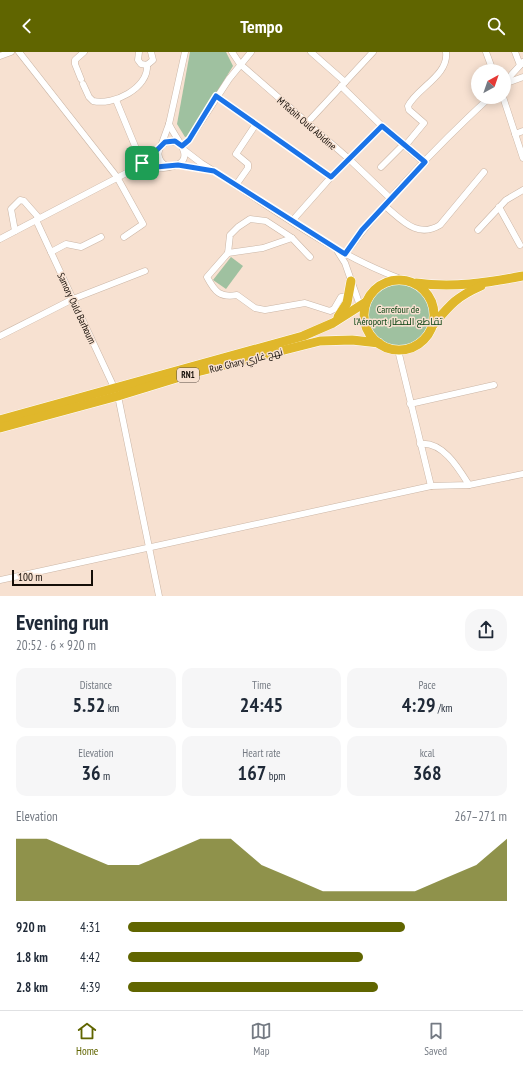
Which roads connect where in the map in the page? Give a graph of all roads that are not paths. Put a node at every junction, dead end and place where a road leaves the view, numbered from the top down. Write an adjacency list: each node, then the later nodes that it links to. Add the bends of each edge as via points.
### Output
1 (11, 52): 14 (street)
2 (19, 52): 46 (street)
3 (84, 52): 24 (street, via 75,60 89,97 93,101)
4 (151, 52): 18 (street, via 153,60)
5 (185, 52): 28 (street)
6 (232, 52): 15 (street, M'Rabih Ould Abidine)
7 (251, 52): 15 (street)
8 (312, 52): 22 (street)
9 (373, 52): 22 (street)
10 (446, 52): 33 (street, via 444,64 408,106 409,110 424,123)
11 (486, 52): 16 (street)
12 (515, 52): 17 (street)
13 (136, 53): 18 (street, via 141,64)
14 (0, 56)
15 (240, 64): 23 (street); 27 (street, M'Rabih Ould Abidine)
16 (490, 64)
17 (522, 64): 19 (street)
18 (147, 65): 24 (street, via 148,72 138,85)
19 (511, 76)
20 (523, 77): 21 (street)
21 (511, 81)
22 (343, 84): 27 (street); 30 (street)
23 (216, 96): 29 (street); 34 (street)
24 (116, 100): 39 (street)
25 (483, 104): 38 (street)
26 (505, 104): 32 (street)
27 (307, 122): 37 (street, M'Rabih Ould Abidine)
28 (169, 124): 34 (street); 35 (street)
29 (256, 124): 47 (street); 48 (street, via 236,154 248,164)
30 (382, 126): 33 (street); 37 (street)
31 (523, 131): 32 (street)
32 (515, 134): 36 (street)
33 (404, 146): 38 (street); 41 (street)
34 (182, 147): 35 (street, via 170,141); 40 (street, via 184,158); 44 (street)
35 (160, 148): 39 (street); 42 (street, via 159,158)
36 (523, 158)
37 (349, 159): 47 (street); 50 (street, M'Rabih Ould Abidine)
38 (425, 162): 50 (street)
39 (142, 163): 43 (street)
40 (178, 165): 42 (street); 44 (street)
41 (381, 166)
42 (169, 167): 43 (street)
43 (134, 169): 46 (street)
44 (214, 171): 48 (street)
45 (484, 172): 51 (street, via 440,225 431,230 419,230 409,226)
46 (117, 177): 53 (street); 57 (street, via 143,224)
47 (331, 177): 54 (street)
48 (236, 185): 54 (street)
49 (523, 190): 52 (street)
50 (391, 200): 51 (street)
51 (385, 206): 65 (street, via 362,230)
52 (499, 207): 55 (street); 62 (street)
53 (38, 219): 56 (street); 56 (street, Samory Ould Barhoum, via 24,201 20,200 12,209); 63 (street, Samory Ould Barhoum)
54 (292, 221): 61 (street)
55 (478, 230)
56 (15, 231): 60 (street)
57 (124, 237)
58 (101, 238): 63 (street, via 80,247 66,244)
59 (292, 238): 64 (street, via 263,248); 64 (street, via 266,221 250,219 230,235); 66 (street)
60 (0, 239)
61 (331, 245): 65 (street); 70 (street, via 345,262)
62 (520, 245)
63 (51, 252): 74 (street, Samory Ould Barhoum)
64 (228, 252): 73 (street, via 207,278 213,289 220,294 237,295 255,308 265,310 305,303 330,311 334,309 339,298)
65 (345, 254): 69 (street, via 380,272)
66 (310, 257)
67 (145, 272): 74 (street)
68 (523, 276): 71 (highway)
69 (401, 279): 72 (highway); 75 (highway, via 380,285)
70 (351, 281): 73 (highway); 75 (street)
71 (492, 282): 72 (highway, via 441,286); 77 (highway, via 460,296)
72 (414, 283): 77 (highway, via 430,298 434,312)
73 (348, 296): 76 (highway, via 342,312)
74 (73, 299): 78 (street); 83 (street, Samory Ould Barhoum)
75 (363, 304): 76 (highway, Rue Ghary نهج غاري / RN1); 79 (highway, via 368,332)
76 (333, 323): 81 (highway, Rue Ghary نهج غاري / RN1, via 303,336)
77 (432, 326): 80 (highway, via 421,342)
78 (0, 336)
79 (379, 343): 80 (highway); 81 (highway, Rue Ghary نهج غاري / RN1, via 352,340 320,341)
80 (398, 350): 84 (street)
81 (192, 370): 83 (highway, Rue Ghary نهج غاري / RN1)
82 (494, 385): 84 (street)
83 (117, 392): 85 (highway, Rue Ghary نهج غاري / RN1); 86 (highway, Rue Ghary نهج غاري / RN1); 91 (street, Samory Ould Barhoum)
84 (410, 404): 87 (street)
85 (0, 420)
86 (0, 428)
87 (420, 444): 89 (street, via 429,444 443,452); 90 (street)
88 (523, 474): 89 (street)
89 (470, 485): 90 (street)
90 (431, 486): 91 (street)
91 (149, 549): 92 (street); 93 (street, Samory Ould Barhoum)
92 (0, 580)
93 (159, 596)

